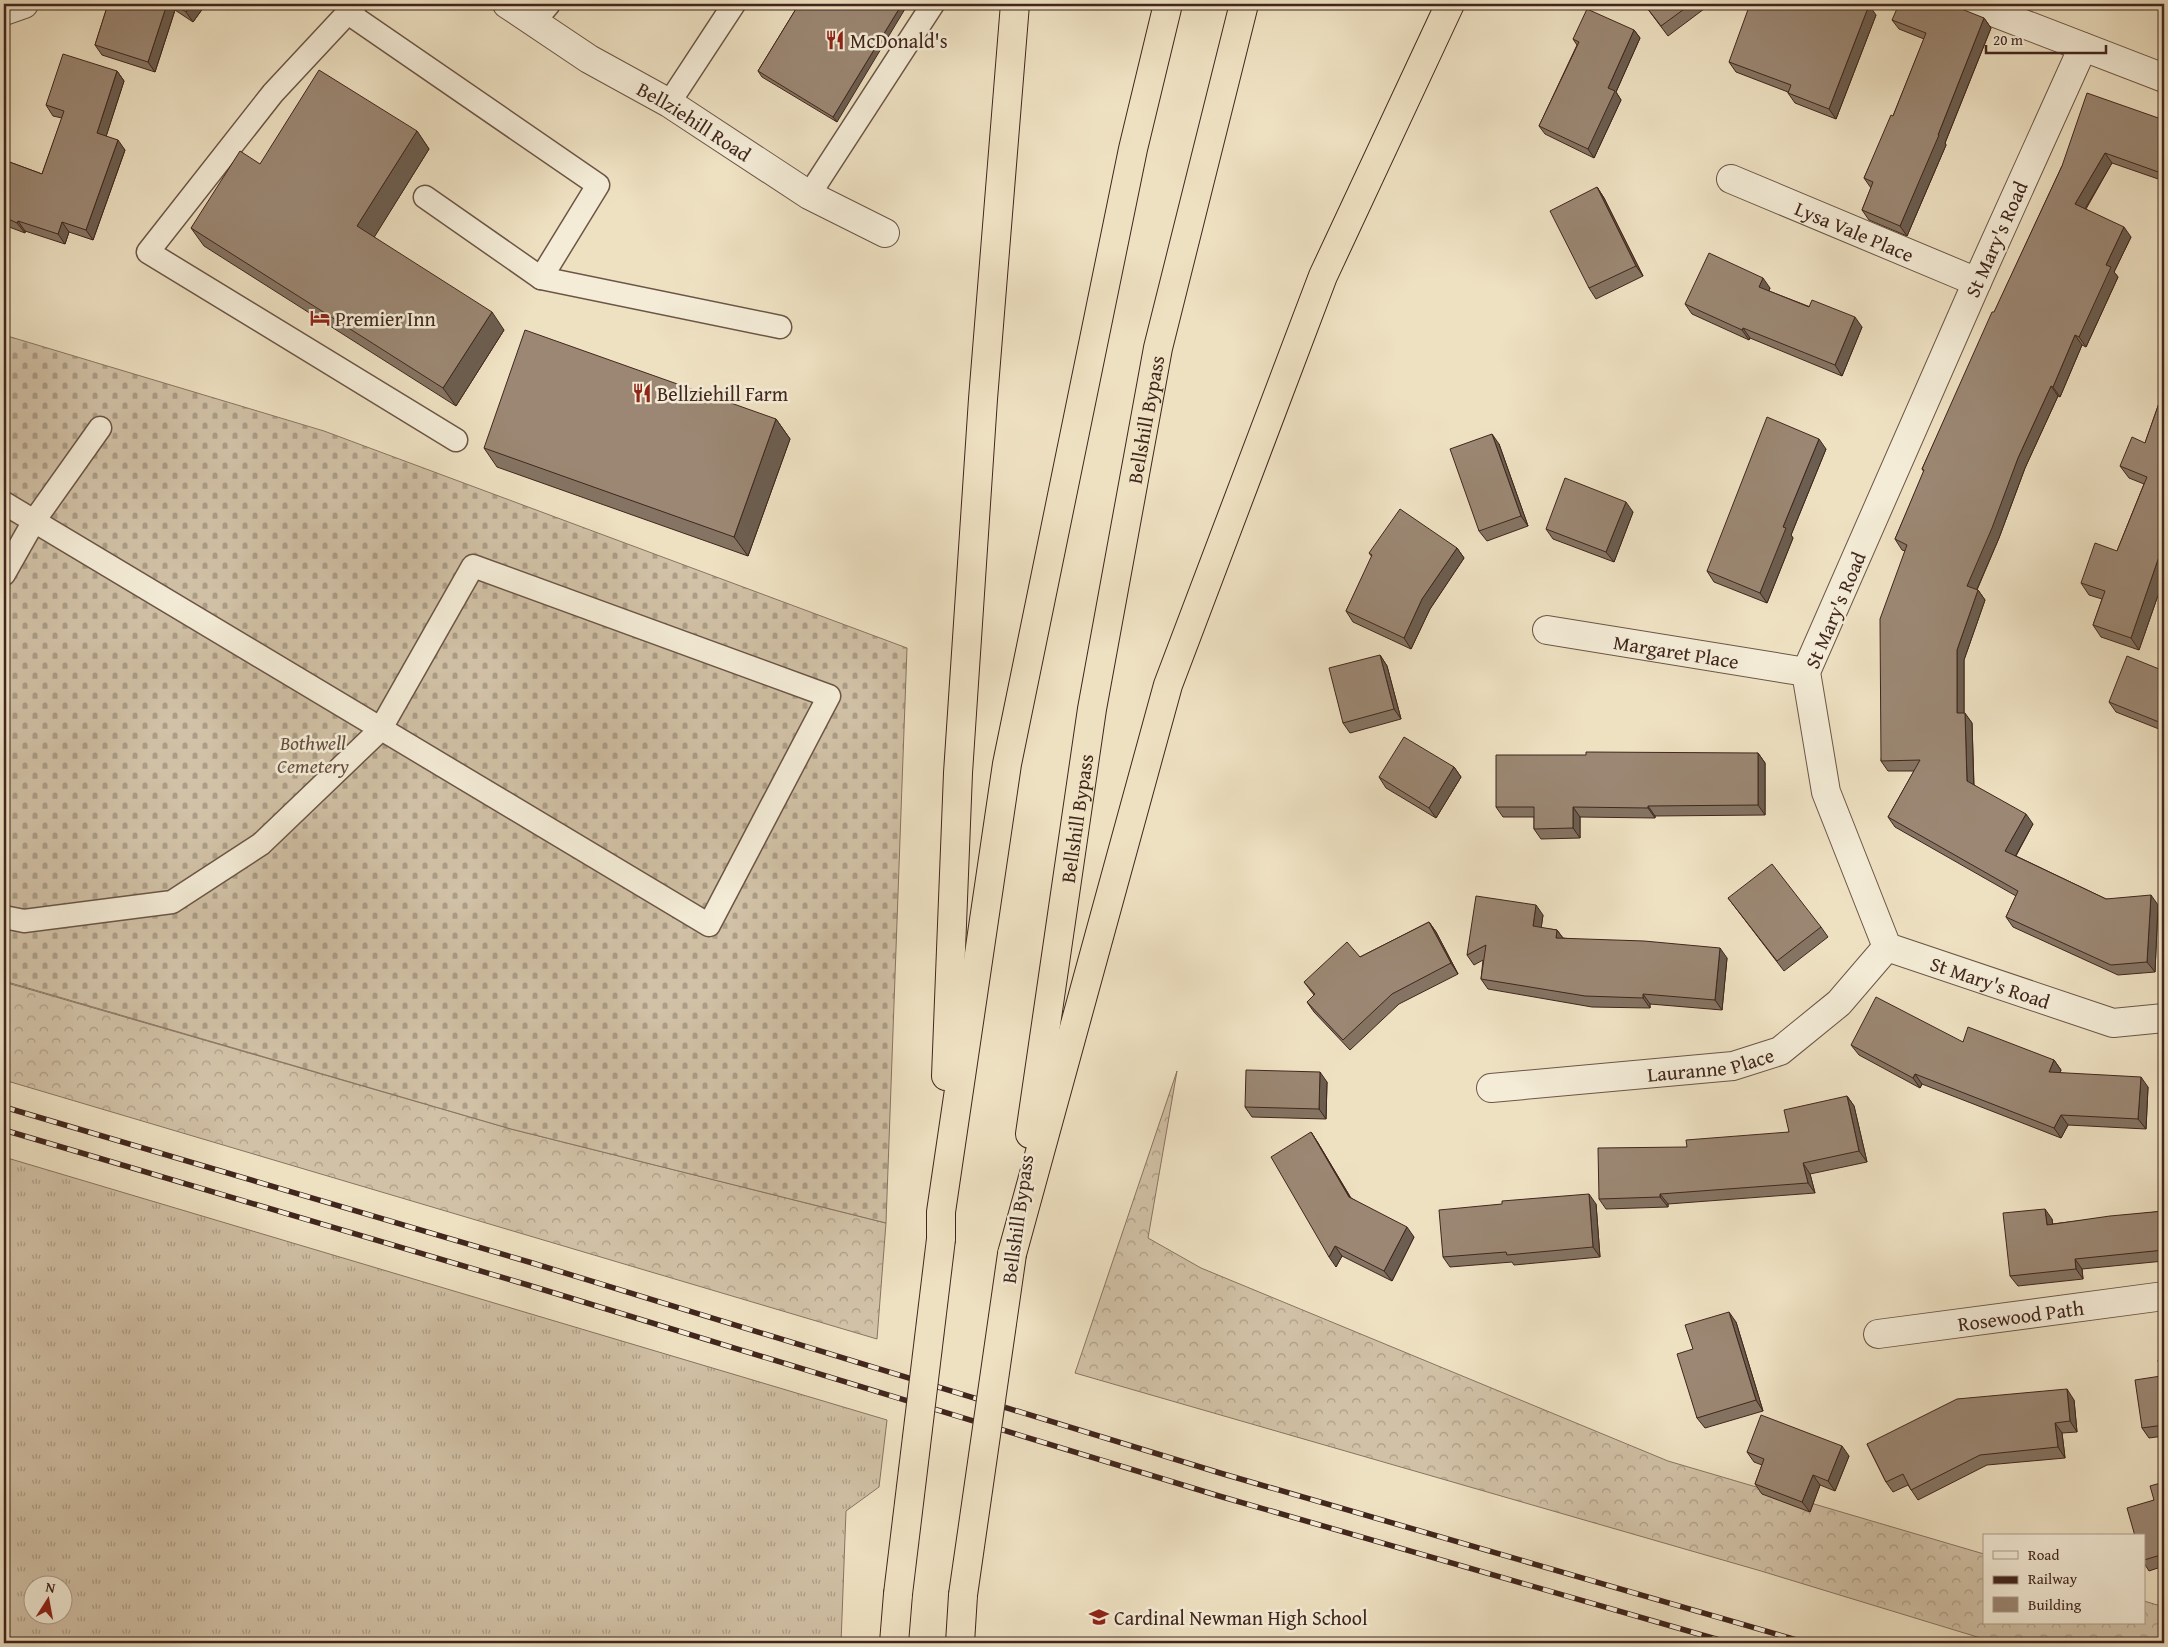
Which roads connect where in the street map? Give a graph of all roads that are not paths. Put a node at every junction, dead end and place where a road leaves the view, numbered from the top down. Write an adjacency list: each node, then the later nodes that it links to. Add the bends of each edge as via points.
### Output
1 (24, 4): 12 (street)
2 (507, 4): 13 (street, Bellziehill Road)
3 (734, 4): 17 (lane)
4 (919, 4): 14 (lane)
5 (933, 4): 14 (lane)
6 (1015, 4): 37 (highway, via 983,399 958,773)
7 (1168, 4): 37 (highway, via 1133,150 1007,764)
8 (1244, 4): 38 (highway, Bellshill Bypass, via 1158,348 1092,709)
9 (1450, 4): 38 (highway, via 1323,276 1168,685)
10 (1972, 4): 15 (street)
11 (352, 8): 22 (lane, via 598,185); 26 (lane, via 273,93 148,252)
12 (4, 11)
13 (541, 14): 17 (street, Bellziehill Road, via 589,59)
14 (907, 44): 19 (lane)
15 (2083, 47): 16 (street); 23 (street, St Mary's Road)
16 (2164, 78)
17 (669, 104): 19 (street, Bellziehill Road)
18 (1731, 179): 23 (street, Lysa Vale Place)
19 (809, 195): 21 (street, Bellziehill Road)
20 (425, 197): 22 (lane)
21 (885, 233)
22 (541, 278): 24 (lane)
23 (1977, 282): 31 (street, St Mary's Road)
24 (780, 327)
25 (100, 428): 28 (lane)
26 (456, 440)
27 (4, 504): 28 (lane)
28 (34, 522): 29 (lane); 32 (lane)
29 (4, 574)
30 (1547, 630): 31 (street, Margaret Place)
31 (1806, 672): 34 (street, St Mary's Road, via 1826,792)
32 (380, 730): 32 (lane, via 709,925 829,696 473,566); 33 (lane, via 261,844 172,902 24,921)
33 (4, 917)
34 (1886, 947): 35 (street, St Mary's Road, via 2113,1023); 36 (street, Lauranne Place, via 1839,1003 1780,1051 1733,1066)
35 (2164, 1018)
36 (1491, 1088)
37 (941, 1212): 41 (highway, bridge, via 941,1239)
38 (1012, 1254): 42 (highway, Bellshill Bypass, bridge, via 963,1595)
39 (2164, 1296): 40 (street, Rosewood Path)
40 (1878, 1334)
41 (894, 1643)
42 (960, 1643)

